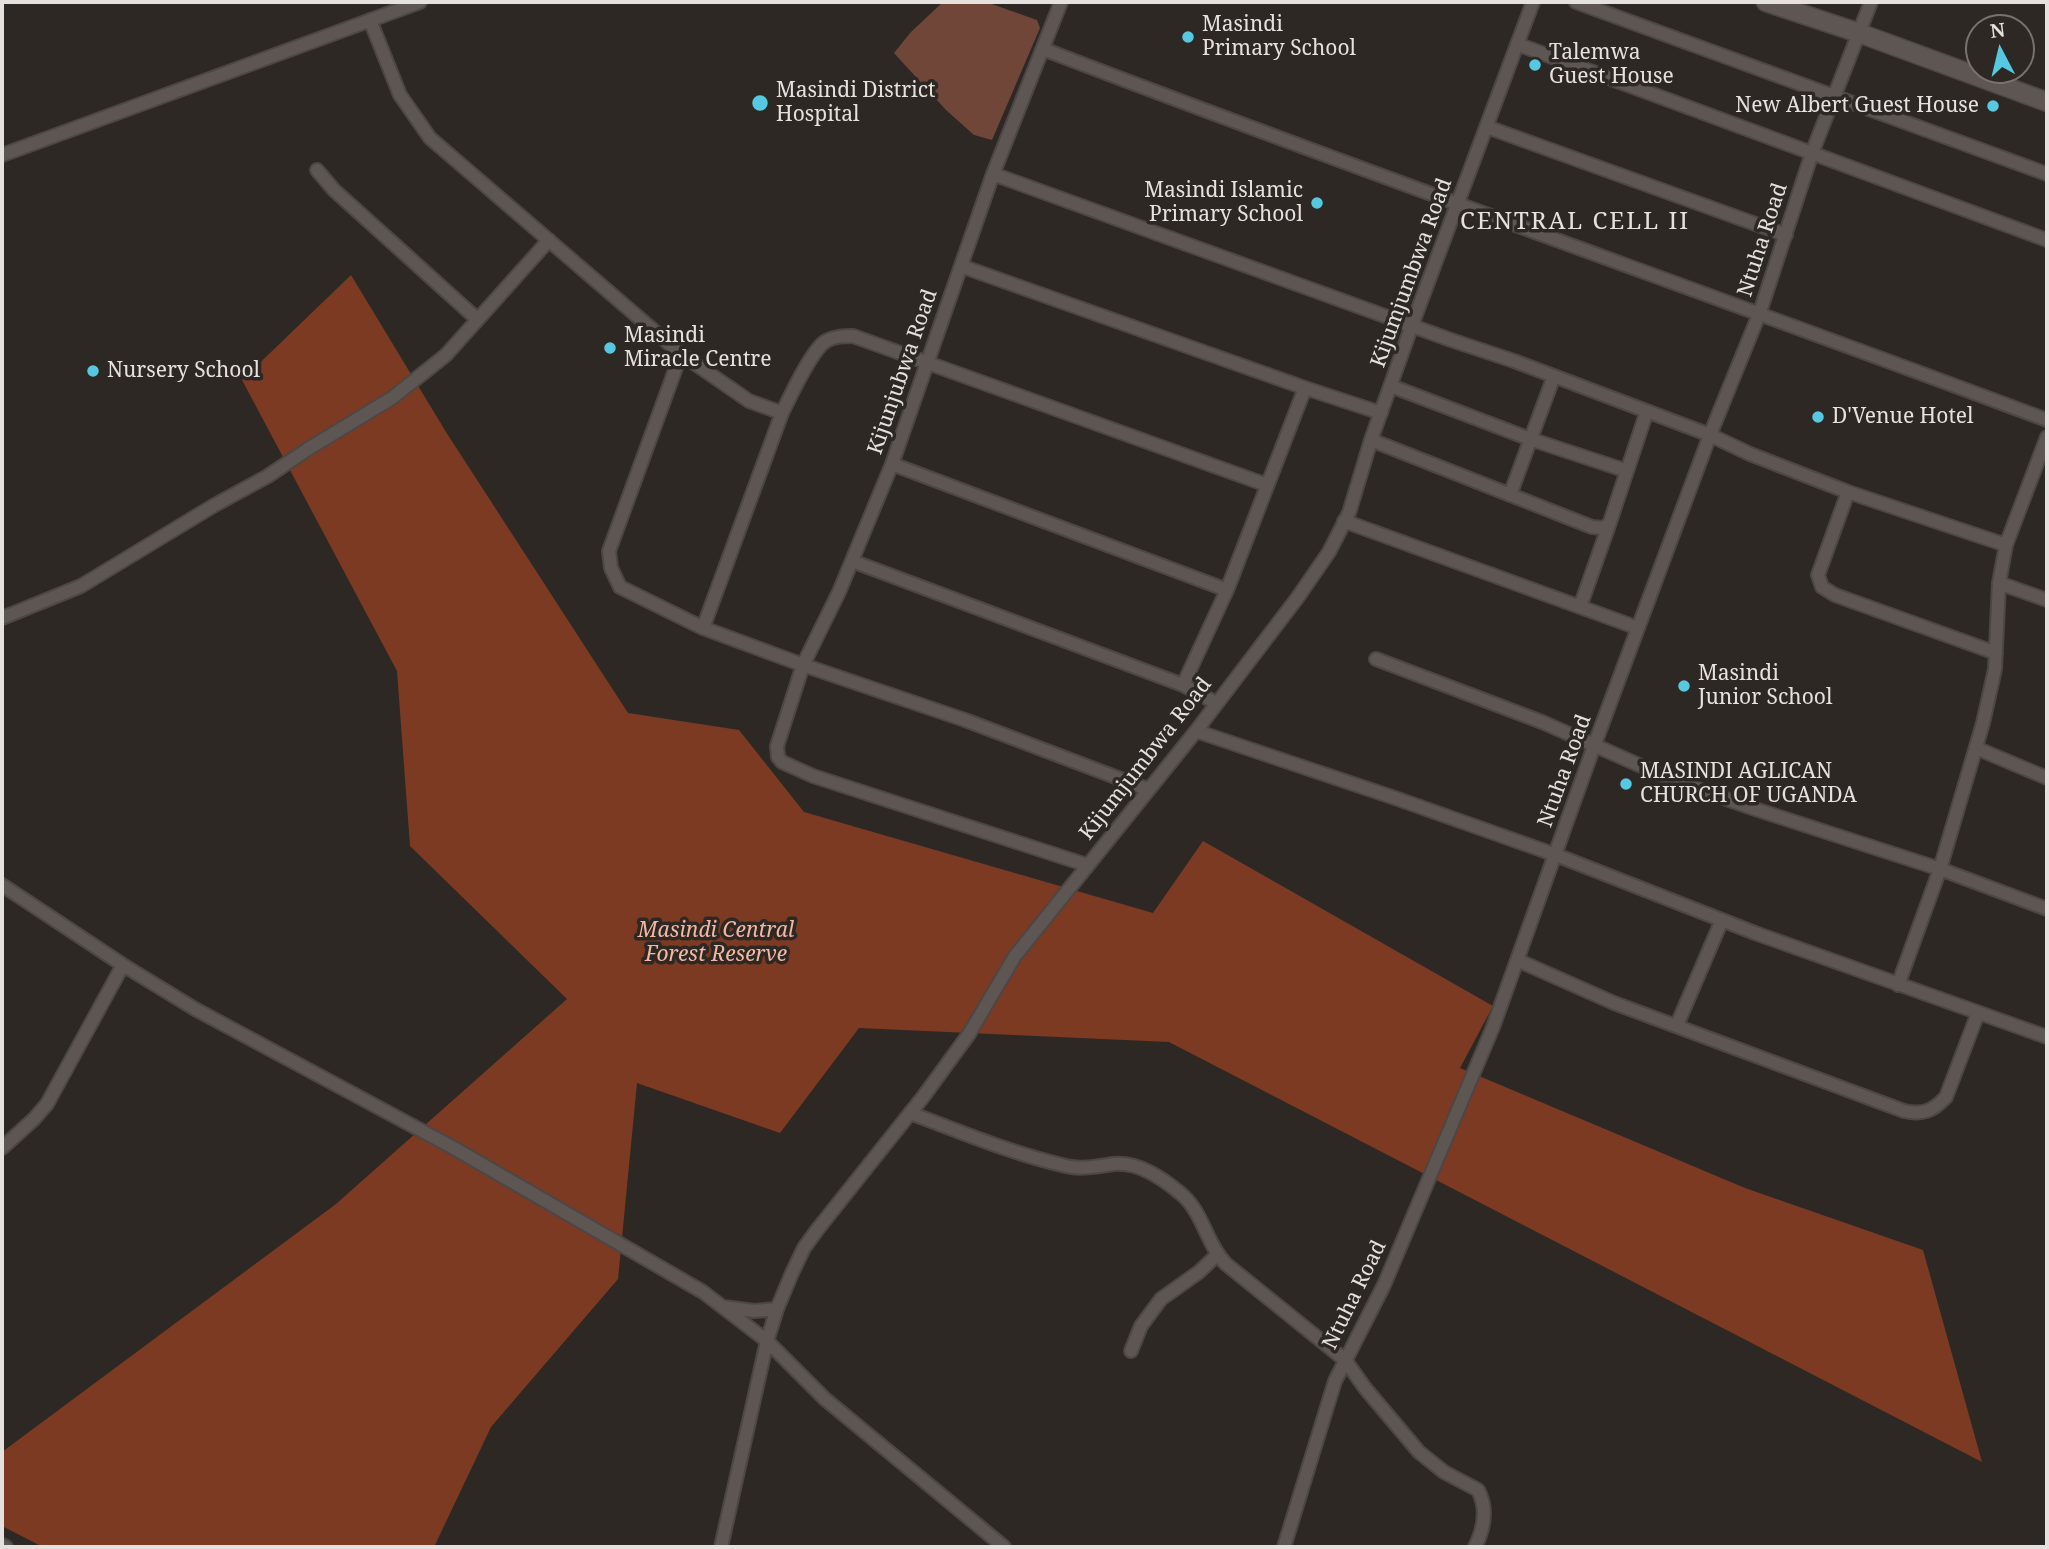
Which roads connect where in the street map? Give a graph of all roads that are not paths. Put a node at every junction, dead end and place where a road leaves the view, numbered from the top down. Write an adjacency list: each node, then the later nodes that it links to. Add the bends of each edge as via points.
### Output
1 (420, 2): 7 (street)
2 (1061, 2): 10 (street, Kijunjubwa Road)
3 (1533, 2): 9 (street, Kijumjumbwa Road)
4 (1576, 2): 11 (street)
5 (1766, 2): 8 (main road)
6 (1871, 2): 8 (street, Ntuha Road)
7 (370, 20): 15 (street); 21 (street, via 400,94 430,138)
8 (1859, 33): 11 (street, Ntuha Road); 12 (main road)
9 (1517, 44): 13 (street, Kijumjumbwa Road); 14 (street)
10 (1043, 48): 17 (street, Kijunjubwa Road); 19 (street)
11 (1834, 96): 14 (street, Ntuha Road); 18 (street)
12 (2047, 102)
13 (1487, 127): 19 (street, Kijumjumbwa Road); 20 (street)
14 (1812, 153): 20 (street, Ntuha Road); 22 (street)
15 (2, 155)
16 (317, 170): 25 (street)
17 (993, 174): 23 (street, Kijunjubwa Road); 26 (street)
18 (2047, 174)
19 (1458, 204): 24 (street); 26 (street, Kijumjumbwa Road)
20 (1786, 235): 24 (street, Ntuha Road)
21 (549, 240): 25 (street); 27 (street)
22 (2047, 240)
23 (961, 266): 28 (street, Kijunjubwa Road); 31 (street)
24 (1760, 312): 35 (street); 36 (street, Ntuha Road)
25 (477, 320): 53 (street, via 446,355 392,398 268,476 81,586)
26 (1412, 325): 29 (street); 30 (street, Kijumjumbwa Road)
27 (681, 354): 33 (street, via 749,401); 54 (street, via 609,551 620,587)
28 (928, 363): 33 (street, via 853,336 838,336 824,342); 40 (street, Kijunjubwa Road); 42 (street)
29 (1554, 376): 32 (street); 38 (street)
30 (1391, 386): 34 (street, Kijumjumbwa Road); 38 (street)
31 (1305, 388): 34 (street); 42 (street)
32 (1647, 411): 36 (street); 41 (street)
33 (782, 413): 54 (street)
34 (1381, 413): 39 (street, Kijumjumbwa Road)
35 (2047, 419)
36 (1710, 435): 43 (street); 55 (street, Ntuha Road)
37 (2047, 437): 47 (street)
38 (1530, 439): 41 (street); 44 (street)
39 (1370, 440): 44 (street); 45 (street, Kijumjumbwa Road)
40 (892, 464): 48 (street, Kijunjubwa Road); 50 (street)
41 (1628, 471): 46 (street)
42 (1266, 485): 50 (street)
43 (1848, 492): 47 (street); 56 (street, via 1818,575 1822,586 1835,595)
44 (1510, 495): 46 (street, via 1592,527)
45 (1344, 521): 52 (street); 60 (street, Kijumjumbwa Road, via 1298,597)
46 (1609, 525): 52 (street)
47 (2006, 545): 49 (street)
48 (852, 561): 58 (street, Kijunjubwa Road); 59 (street)
49 (1999, 583): 51 (street); 56 (street)
50 (1227, 590): 59 (street)
51 (2047, 600)
52 (1580, 607): 55 (street)
53 (2, 618)
54 (703, 628): 58 (street)
55 (1638, 628): 62 (street, Ntuha Road)
56 (1996, 653): 63 (street)
57 (1376, 659): 62 (street)
58 (803, 666): 65 (street, via 965,720); 67 (street, Kijunjubwa Road, via 777,746 782,762)
59 (1183, 685): 60 (street)
60 (1216, 703): 61 (street, Kijumjumbwa Road)
61 (1196, 731): 65 (street, Kijumjumbwa Road); 66 (street)
62 (1594, 746): 66 (street, Ntuha Road); 68 (street, via 1755,809)
63 (1976, 748): 64 (street); 68 (street)
64 (2047, 778)
65 (1147, 789): 67 (street, Kijumjumbwa Road)
66 (1556, 855): 71 (street); 72 (street, Ntuha Road)
67 (1087, 865): 78 (street, Kijumjumbwa Road, via 1015,956 969,1034)
68 (1940, 870): 70 (street); 74 (street)
69 (2, 885): 73 (street)
70 (2047, 909)
71 (1722, 920): 74 (street); 76 (street)
72 (1517, 960): 76 (street); 85 (street, Ntuha Road, via 1424,1195)
73 (123, 965): 79 (street, via 47,1104); 81 (street, via 195,1009 452,1147)
74 (1898, 985): 75 (street)
75 (1978, 1013): 76 (street, via 1946,1097 1936,1108 1916,1114); 77 (street)
76 (1677, 1025)
77 (2047, 1037)
78 (909, 1113): 80 (street, via 1066,1166 1139,1167 1188,1199); 82 (street, Kijumjumbwa Road, via 804,1248)
79 (2, 1148)
80 (1218, 1254): 84 (street, via 1161,1299 1141,1325); 85 (street)
81 (724, 1307): 82 (street); 83 (street)
82 (777, 1309): 83 (street, Kijumjumbwa Road)
83 (767, 1341): 86 (street, Kijumjumbwa Road); 87 (street, via 825,1399)
84 (1131, 1350)
85 (1345, 1360): 88 (street, Ntuha Road, via 1330,1394); 89 (street, via 1419,1452 1478,1490 1484,1524)
86 (721, 1547)
87 (1004, 1547)
88 (1284, 1547)
89 (1475, 1547)

